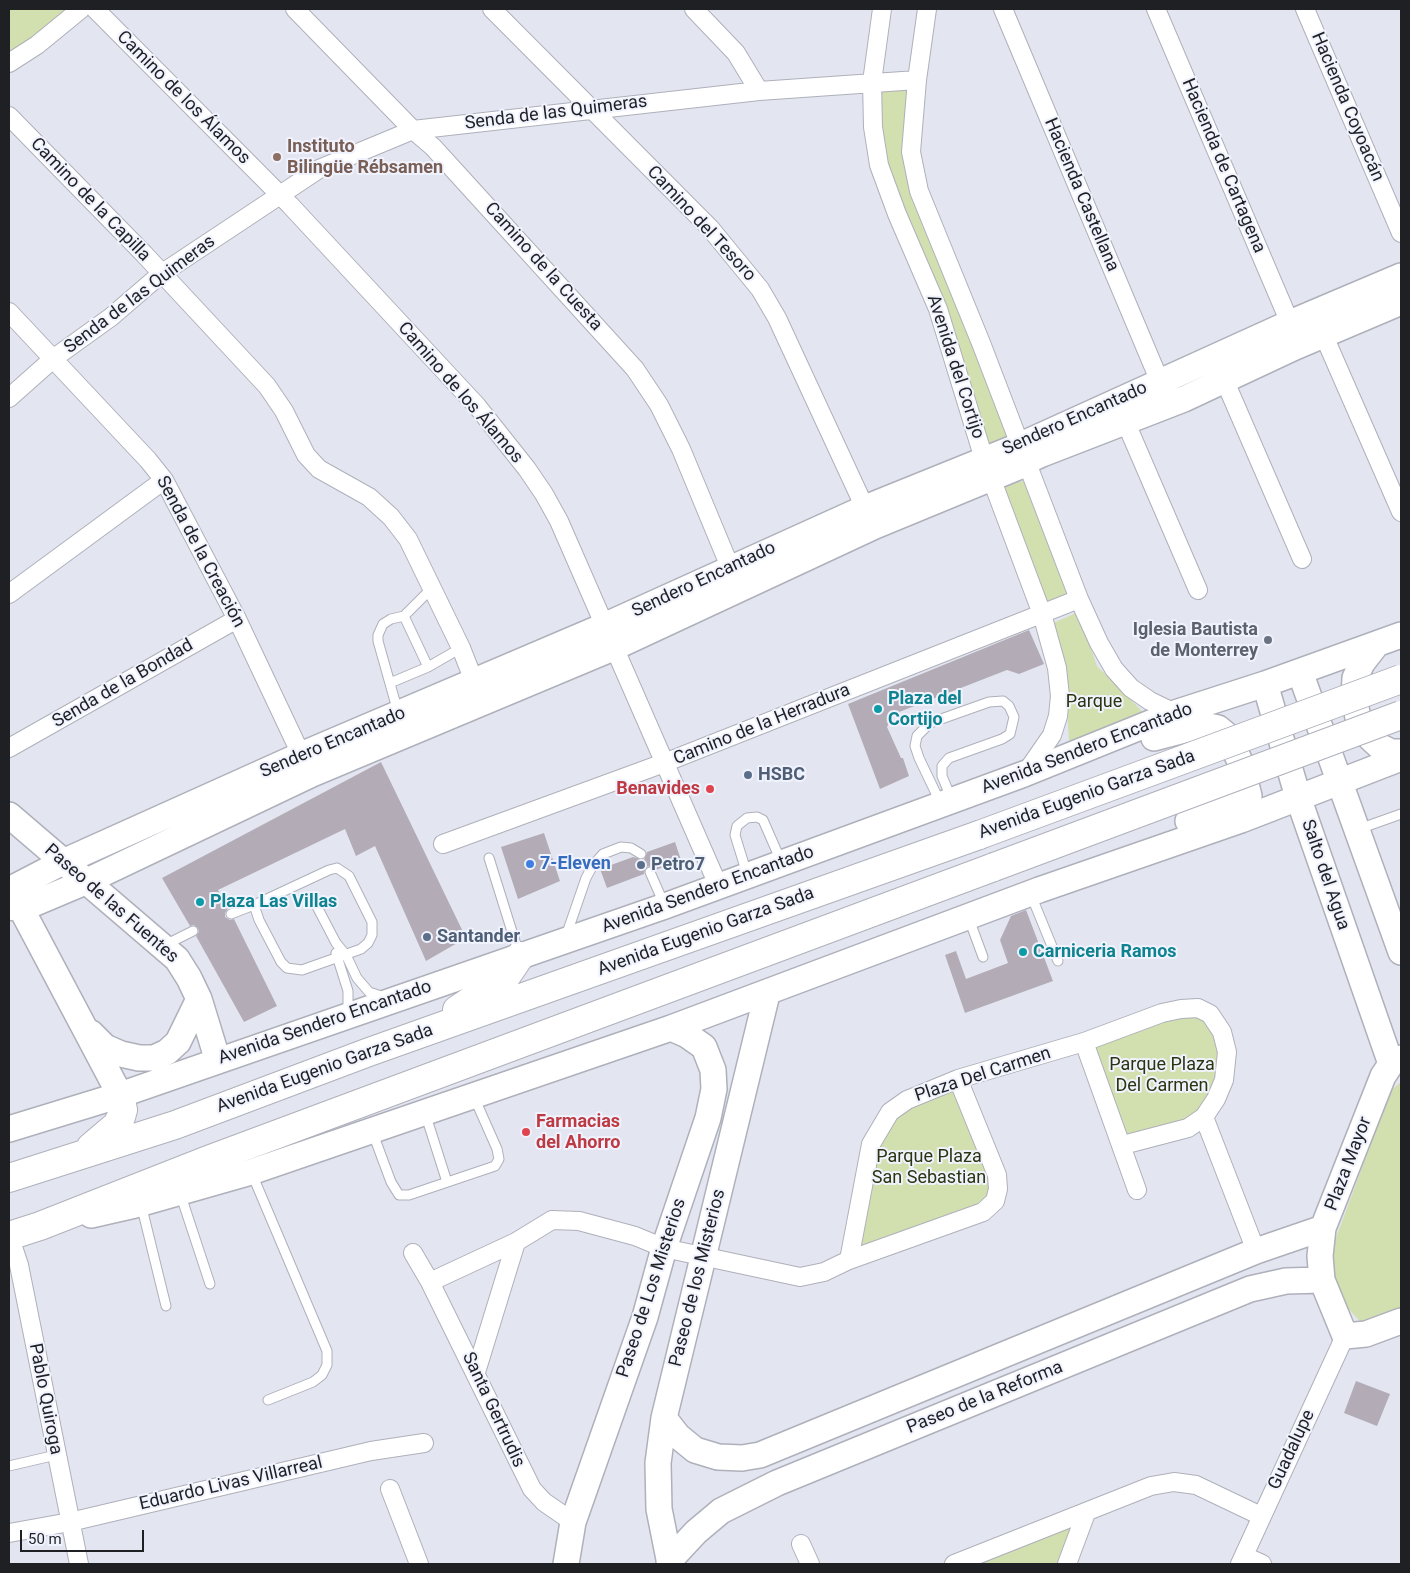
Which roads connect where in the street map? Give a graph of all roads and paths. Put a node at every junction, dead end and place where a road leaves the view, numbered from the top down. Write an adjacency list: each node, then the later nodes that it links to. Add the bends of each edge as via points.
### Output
1 (81, 9): 11 (street)
2 (95, 9): 18 (street, Camino de los Álamos)
3 (295, 9): 17 (street, Camino de la Cuesta)
4 (492, 9): 15 (street, Camino del Tesoro)
5 (694, 9): 14 (street, via 736,53)
6 (882, 9): 13 (street, Avenida del Cortijo)
7 (927, 9): 12 (street, Avenida del Cortijo)
8 (1003, 9): 28 (street, Hacienda Castellana)
9 (1156, 9): 24 (street, Hacienda de Cartagena)
10 (1305, 9): 19 (street, Hacienda Coyoacán)
11 (9, 63)
12 (917, 80): 13 (street, Senda de las Quimeras); 31 (street, Avenida del Cortijo, via 911,152 915,178)
13 (872, 82): 14 (street, Senda de las Quimeras); 32 (street, Avenida del Cortijo, via 873,127 880,165 897,214 938,309)
14 (759, 91): 15 (street, Senda de las Quimeras)
15 (590, 108): 17 (street, Senda de las Quimeras); 34 (street, Camino del Tesoro, via 710,228 760,289 777,318)
16 (9, 116): 20 (street, Camino de la Capilla)
17 (413, 130): 18 (street, Senda de las Quimeras, via 319,170); 37 (street, Camino de la Cuesta, via 433,147 636,369 682,449)
18 (280, 195): 20 (street, Senda de las Quimeras); 46 (street, Camino de los Álamos, via 503,437 544,494)
19 (1401, 233)
20 (161, 274): 26 (street, Senda de las Quimeras, via 111,318); 38 (street, Camino de la Capilla, via 267,386 306,455 319,469 369,497 392,517 408,539)
21 (1401, 276): 24 (street, Sendero Encantado)
22 (1401, 302): 25 (street, Sendero Encantado)
23 (9, 312): 26 (street, Senda de la Creación)
24 (1290, 323): 28 (street, Sendero Encantado)
25 (1324, 336): 27 (street, Sendero Encantado); 35 (street)
26 (54, 358): 29 (street, Senda de las Quimeras); 33 (street, Senda de la Creación)
27 (1224, 380): 30 (street, Sendero Encantado); 36 (street)
28 (1160, 382): 31 (street, Sendero Encantado)
29 (9, 398)
30 (1126, 423): 31 (street, Sendero Encantado); 39 (street)
31 (1024, 453): 32 (street, Sendero Encantado, via 1023,466); 41 (street, Avenida del Cortijo)
32 (988, 469): 34 (street, Sendero Encantado); 42 (street, Avenida del Cortijo); 46 (street, Sendero Encantado, via 875,526)
33 (164, 480): 40 (street); 44 (street, Senda de la Creación)
34 (865, 508): 37 (street, Sendero Encantado)
35 (1401, 512)
36 (1302, 559)
37 (730, 567): 46 (street, Sendero Encantado)
38 (432, 588): 43 (lane); 48 (street, Camino de la Capilla)
39 (1198, 590)
40 (9, 594)
41 (1079, 599): 42 (street, Camino de la Herradura); 55 (street, Avenida del Cortijo, via 1114,669 1131,688)
42 (1042, 614): 60 (street, Camino de la Herradura); 62 (street, Avenida del Cortijo, via 1057,668 1059,706 1052,735)
43 (404, 616): 49 (lane); 53 (lane, via 383,624 378,635)
44 (237, 618): 58 (street, Senda de la Bondad); 61 (street, Senda de la Creación)
45 (1401, 635): 47 (street, Avenida Sendero Encantado)
46 (608, 637): 52 (street, Sendero Encantado); 60 (street, Camino de los Álamos); 61 (street, Sendero Encantado)
47 (1376, 645): 50 (street, Avenida Sendero Encantado); 59 (street, via 1362,663 1356,678 1354,697 1358,718 1365,733 1379,746)
48 (461, 648): 49 (lane); 52 (street, Camino de la Capilla)
49 (428, 667): 53 (lane)
50 (1300, 672): 54 (street, Avenida Sendero Encantado); 63 (street)
51 (1401, 679): 104 (highway, Avenida Eugenio Garza Sada, bridge, via 979,835)
52 (474, 681): 56 (street, Sendero Encantado)
53 (390, 683): 56 (lane)
54 (1265, 684): 55 (street, Avenida Sendero Encantado); 65 (street, Salto del Agua)
55 (1175, 713): 62 (street, Avenida Sendero Encantado)
56 (399, 714): 61 (street, Sendero Encantado)
57 (1401, 715): 123 (highway, Avenida Eugenio Garza Sada, bridge, via 208,1160)
58 (9, 748)
59 (1401, 758): 63 (street, Avenida Eugenio Garza Sada)
60 (664, 763): 71 (street, Camino de la Herradura); 79 (street, Camino de los Álamos)
61 (306, 765): 74 (street, Sendero Encantado); 78 (street, Sendero Encantado)
62 (1024, 774): 64 (street, via 1204,725 1218,728 1229,737); 66 (street, Avenida Sendero Encantado)
63 (1339, 783): 65 (street, Avenida Eugenio Garza Sada); 70 (street)
64 (1247, 788): 69 (street, via 1249,802); 80 (street, via 1238,801 1072,865)
65 (1298, 797): 69 (street, Avenida Eugenio Garza Sada); 106 (street, Salto del Agua)
66 (946, 802): 66 (lane, via 942,766 949,758 1010,734 1014,717 1009,706 1002,701 990,702 930,723 916,736 919,758); 75 (street, Avenida Sendero Encantado)
67 (1401, 814): 70 (lane)
68 (9, 815): 74 (street, Paseo de las Fuentes)
69 (1241, 820): 80 (street, Avenida Eugenio Garza Sada)
70 (1356, 830): 87 (street)
71 (443, 844)
72 (641, 854): 89 (lane, via 631,848 621,848 598,859 586,878)
73 (489, 858): 94 (lane)
74 (63, 862): 78 (street, Paseo de las Fuentes); 81 (street, Sendero Encantado)
75 (782, 862): 77 (street, Avenida Sendero Encantado); 77 (lane, via 763,820 747,818 737,826 735,835)
76 (650, 872): 84 (lane)
77 (747, 875): 79 (street, Avenida Sendero Encantado)
78 (85, 882): 81 (street, Sendero Encantado); 91 (street, Paseo de las Fuentes)
79 (718, 885): 84 (street, Avenida Sendero Encantado)
80 (1034, 891): 86 (street, Avenida Eugenio Garza Sada); 97 (lane)
81 (12, 896): 102 (street)
82 (313, 899): 90 (lane)
83 (254, 905): 85 (lane); 93 (lane, via 329,870 343,870 372,922 368,943); 96 (lane, via 281,962 287,968 302,970)
84 (665, 906): 89 (street, Avenida Sendero Encantado)
85 (231, 914)
86 (968, 917): 95 (lane); 98 (street, Avenida Eugenio Garza Sada)
87 (1397, 926): 92 (street)
88 (193, 931): 91 (lane)
89 (563, 942): 94 (street, Avenida Sendero Encantado)
90 (336, 943): 93 (lane); 96 (lane)
91 (163, 946): 100 (street, Paseo de las Fuentes, via 185,972)
92 (1401, 952)
93 (346, 955): 96 (lane); 99 (lane, via 368,992)
94 (520, 956): 99 (street, Avenida Sendero Encantado); 104 (highway, via 505,978 449,1016)
95 (983, 957)
96 (336, 958): 101 (lane, via 348,991 348,1013)
97 (1058, 960)
98 (767, 994): 103 (street, Avenida Eugenio Garza Sada); 130 (street, Paseo de los Misterios)
99 (397, 998): 101 (street, Avenida Sendero Encantado)
100 (199, 999): 102 (street, via 178,1042 154,1058 121,1054 105,1046); 107 (street, Paseo de las Fuentes)
101 (344, 1017): 107 (street, Avenida Sendero Encantado)
102 (83, 1027): 109 (street)
103 (671, 1028): 110 (street, Avenida Eugenio Garza Sada); 127 (street, Paseo de Los Misterios, via 704,1047 714,1070 714,1089 708,1118)
104 (406, 1039): 116 (highway, Avenida Eugenio Garza Sada, via 175,1125)
105 (1084, 1042): 108 (street, Plaza Del Carmen); 112 (street, Plaza Del Carmen, via 1181,1009 1198,1008 1210,1014 1222,1032 1227,1052 1224,1080); 115 (street)
106 (1394, 1052): 124 (street, Plaza Mayor)
107 (218, 1061): 109 (street, Avenida Sendero Encantado)
108 (958, 1079): 131 (street, Plaza Del Carmen, via 907,1100 890,1112 879,1127 871,1144); 131 (street, via 997,1175 995,1201 983,1212)
109 (120, 1095): 113 (street, Avenida Sendero Encantado); 116 (highway, via 123,1110 117,1125)
110 (474, 1096): 111 (street, Avenida Eugenio Garza Sada); 119 (lane, via 499,1159 495,1166)
111 (425, 1113): 114 (street, Avenida Eugenio Garza Sada); 119 (lane)
112 (1204, 1117): 115 (street, Plaza Del Carmen, via 1188,1128); 128 (street)
113 (9, 1129)
114 (372, 1131): 117 (street, Avenida Eugenio Garza Sada); 119 (lane, via 399,1195 409,1195)
115 (1122, 1145): 120 (street)
116 (82, 1153): 118 (highway, Avenida Eugenio Garza Sada)
117 (251, 1172): 121 (street, Avenida Eugenio Garza Sada); 139 (lane, via 327,1352 327,1365 322,1375 313,1382)
118 (9, 1178)
119 (447, 1182)
120 (1137, 1190)
121 (180, 1192): 122 (street, Avenida Eugenio Garza Sada); 134 (lane)
122 (140, 1204): 123 (street, Avenida Eugenio Garza Sada); 135 (lane)
123 (40, 1226): 125 (highway, Avenida Eugenio Garza Sada)
124 (1323, 1228): 128 (street, Paseo de la Reforma); 132 (street, Plaza Mayor)
125 (9, 1235): 142 (street, Pablo Quiroga, via 18,1265)
126 (516, 1242): 127 (street, via 552,1220 605,1228); 133 (street); 138 (street)
127 (664, 1248): 130 (street); 148 (street, Paseo de Los Misterios, via 645,1317)
128 (1256, 1251): 140 (street, Paseo de la Reforma, via 760,1455 718,1457 695,1450)
129 (413, 1253): 133 (street, Santa Gertrudis)
130 (703, 1257): 131 (street, via 800,1277 824,1272); 140 (street, Paseo de los Misterios)
131 (848, 1260)
132 (1322, 1280): 137 (street, Plaza Mayor); 152 (street, Paseo de la Reforma, via 1286,1281 1250,1290 777,1483 720,1511)
133 (430, 1282): 138 (street, Santa Gertrudis)
134 (210, 1284)
135 (166, 1306)
136 (1401, 1321): 137 (street, via 1366,1334)
137 (1345, 1336): 146 (street, Guadalupe)
138 (476, 1372): 148 (street, Santa Gertrudis, via 532,1489 544,1502)
139 (268, 1400)
140 (664, 1418): 152 (street, Paseo de los Misterios, via 658,1464 659,1509)
141 (424, 1443): 147 (street, Eduardo Livas Villarreal, via 371,1451)
142 (56, 1455): 143 (lane); 147 (street, Pablo Quiroga)
143 (9, 1466)
144 (390, 1489): 154 (street)
145 (1086, 1513): 146 (street, via 1150,1486 1174,1482 1196,1485); 157 (street); 158 (street)
146 (1261, 1516): 151 (street, Guadalupe)
147 (70, 1522): 149 (street, Eduardo Livas Villarreal); 153 (street, Pablo Quiroga)
148 (573, 1522): 155 (street, Paseo de Los Misterios)
149 (9, 1533)
150 (801, 1544): 156 (street)
151 (1242, 1560): 159 (street)
152 (670, 1562)
153 (78, 1564)
154 (419, 1564)
155 (566, 1564)
156 (810, 1564)
157 (954, 1564)
158 (1066, 1564)
159 (1262, 1564)

